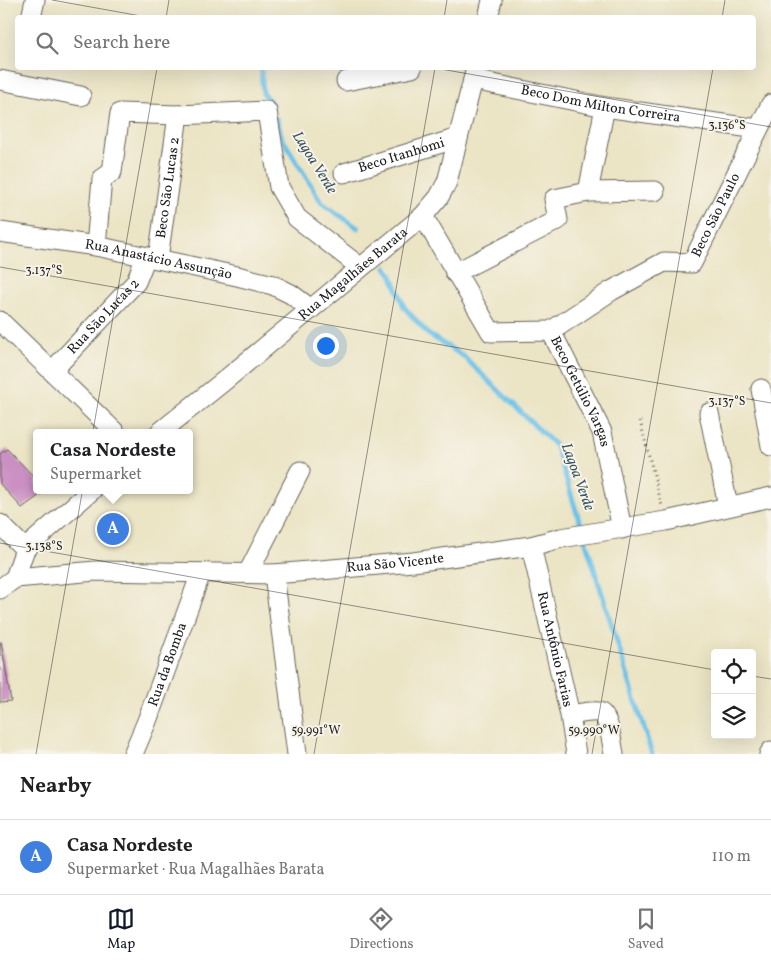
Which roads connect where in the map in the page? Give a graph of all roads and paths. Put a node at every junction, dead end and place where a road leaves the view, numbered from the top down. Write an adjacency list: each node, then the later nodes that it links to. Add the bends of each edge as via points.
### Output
1 (35, 0): 3 (street)
2 (492, 0): 4 (street)
3 (32, 15)
4 (489, 15)
5 (402, 70): 8 (street)
6 (474, 74): 11 (street, Beco Dom Milton Correira); 14 (street, Rua Magalhães Barata)
7 (13, 77): 9 (street)
8 (346, 81)
9 (82, 96)
10 (771, 104): 13 (street, Beco São Paulo)
11 (604, 107): 13 (street, Beco Dom Milton Correira); 17 (street)
12 (178, 115): 20 (street, via 120,113 112,172 102,178); 21 (street, Beco São Lucas 2); 22 (street, via 267,110 278,187 297,218)
13 (758, 129): 26 (street, Beco São Paulo, via 692,263 664,262 611,291)
14 (458, 138): 15 (street, Beco Itanhomi); 18 (street, Rua Magalhães Barata, via 447,182)
15 (344, 173)
16 (655, 191): 17 (street)
17 (588, 192): 23 (street, via 554,200 558,220)
18 (422, 216): 22 (street, Rua Magalhães Barata); 23 (street, Beco Getúlio Vargas)
19 (2, 235): 20 (street, Rua Anastácio Assunção)
20 (96, 246): 21 (street, Rua Anastácio Assunção)
21 (152, 258): 24 (street, Rua Anastácio Assunção, via 273,285); 27 (street, Rua São Lucas 2, via 136,282)
22 (360, 267): 24 (street, Rua Magalhães Barata)
23 (456, 273): 26 (street, Beco Getúlio Vargas, via 491,332)
24 (311, 309): 32 (street, Rua Magalhães Barata)
25 (0, 320): 27 (street)
26 (551, 331): 40 (street, Beco Getúlio Vargas, via 602,432)
27 (52, 371): 31 (street)
28 (761, 389): 33 (street)
29 (709, 413): 37 (street)
30 (640, 422): 38 (path)
31 (112, 429)
32 (164, 429)
33 (771, 446)
34 (300, 471): 44 (street)
35 (87, 494): 42 (street)
36 (771, 497): 37 (street, Rua São Vicente)
37 (728, 506): 38 (street, Rua São Vicente)
38 (666, 521): 40 (street, Rua São Vicente)
39 (0, 524): 42 (street)
40 (622, 529): 41 (street, Rua São Vicente)
41 (531, 546): 45 (street, Rua São Vicente, via 413,562); 47 (street, Rua Antônio Farias)
42 (25, 549): 46 (street)
43 (201, 573): 44 (street, Rua São Vicente); 46 (street, Rua São Vicente, via 96,572); 49 (street, Rua da Bomba)
44 (248, 573): 45 (street, Rua São Vicente)
45 (274, 574): 50 (street)
46 (8, 584)
47 (570, 715): 51 (street, Rua Antônio Farias); 52 (street, via 602,713)
48 (771, 751): 53 (street)
49 (133, 754)
50 (297, 754)
51 (576, 754)
52 (614, 754)
53 (769, 754)

